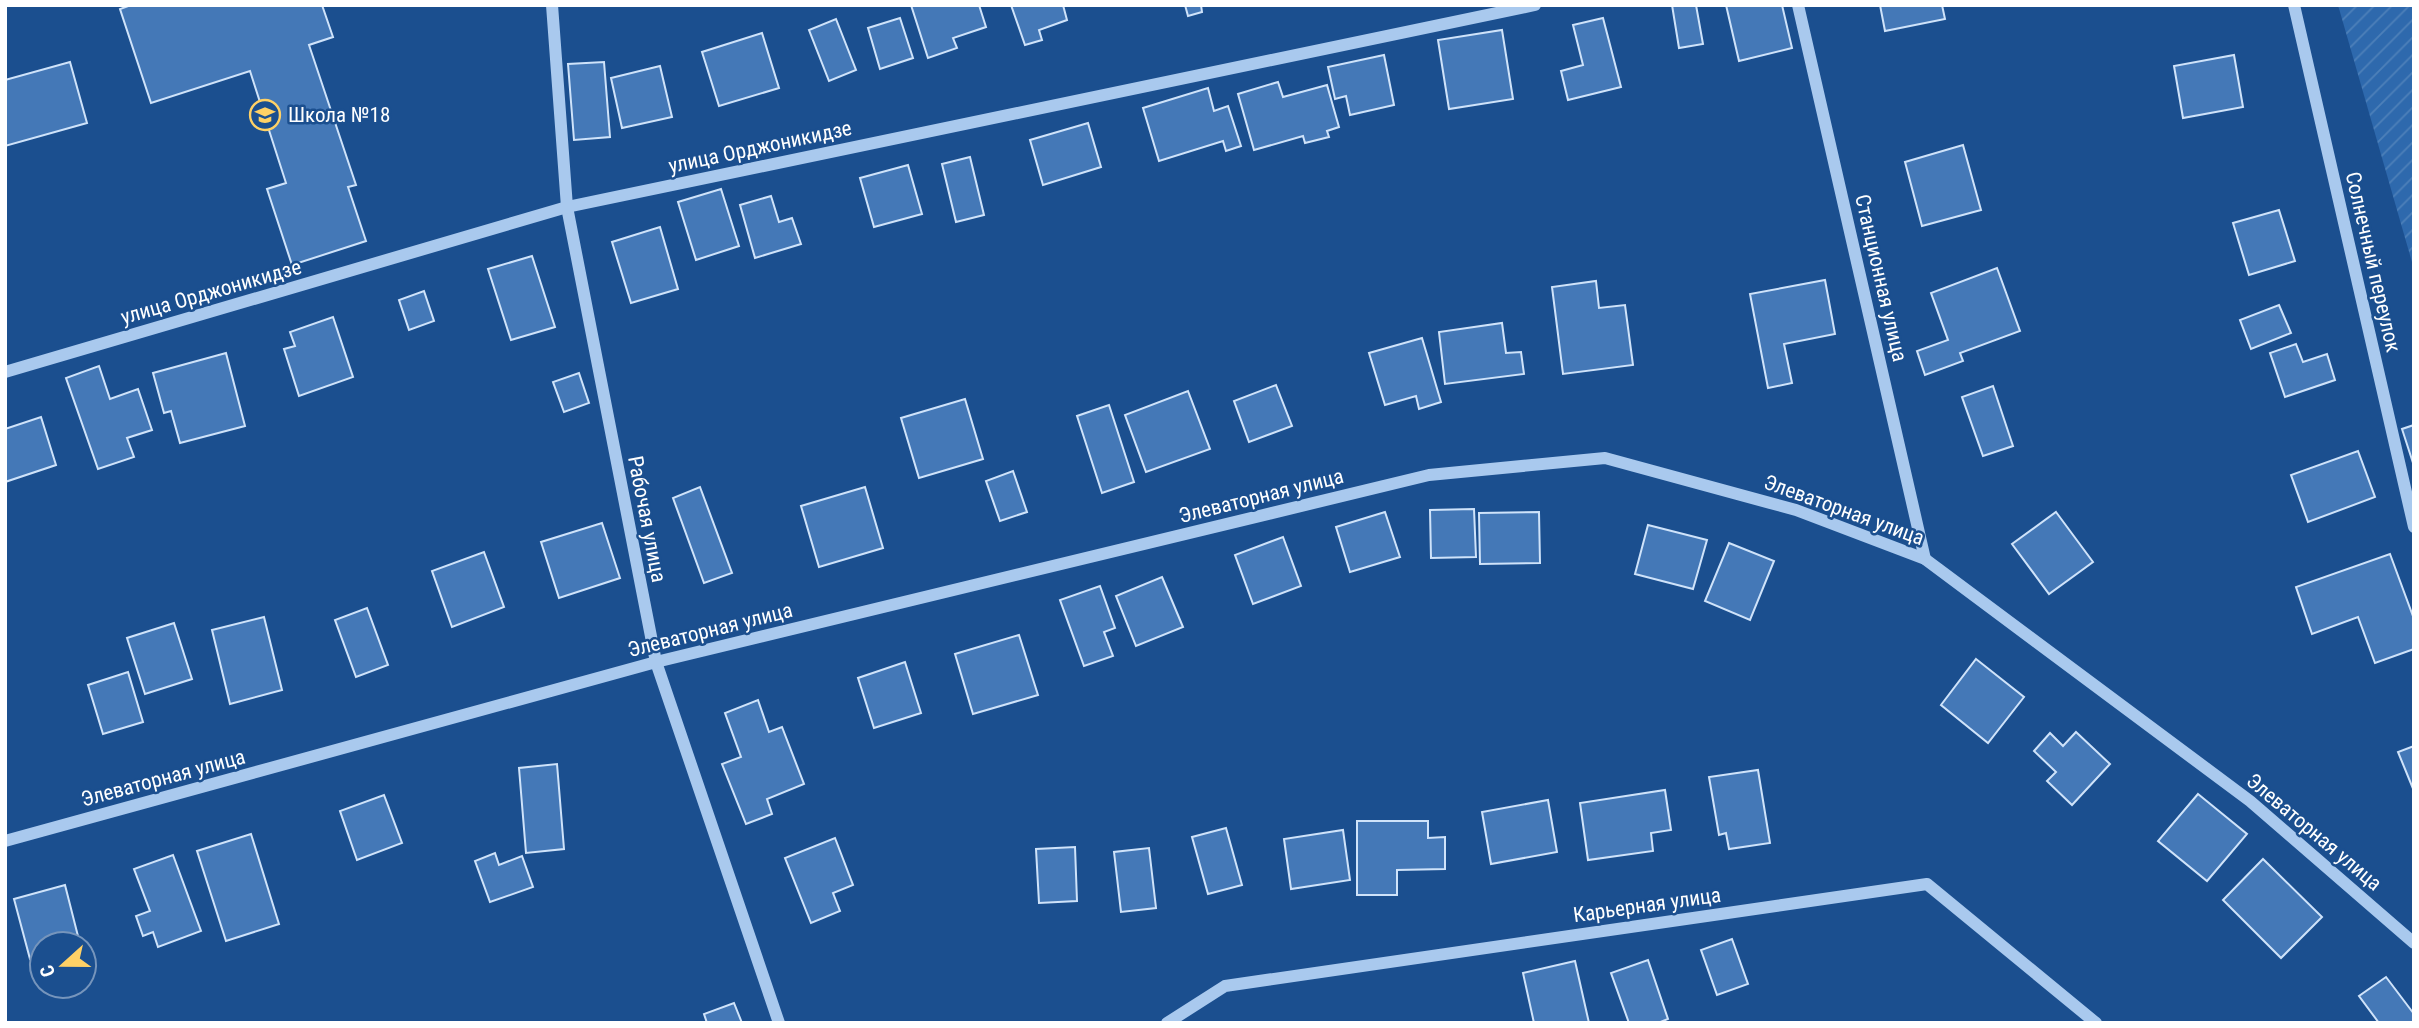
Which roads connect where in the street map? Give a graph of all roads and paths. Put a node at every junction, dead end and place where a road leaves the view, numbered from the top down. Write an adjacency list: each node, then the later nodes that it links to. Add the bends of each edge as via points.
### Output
1 (552, 5): 5 (street, Рабочая улица)
2 (1535, 5): 5 (street, улица Орджоникидзе)
3 (1798, 5): 8 (street, Станционная улица)
4 (2294, 5): 7 (street, Солнечный переулок)
5 (567, 207): 6 (street, улица Орджоникидзе); 9 (street, Рабочая улица)
6 (5, 372)
7 (2414, 527)
8 (1925, 559): 9 (street, Элеваторная улица, via 1796,510 1605,458 1429,475); 11 (street, Элеваторная улица, via 2250,800)
9 (656, 662): 10 (street, Элеваторная улица); 12 (street, Рабочая улица)
10 (5, 841)
11 (2414, 943)
12 (779, 1023)
13 (1167, 1023): 14 (street, Карьерная улица, via 1225,986 1927,884)
14 (2096, 1023)

